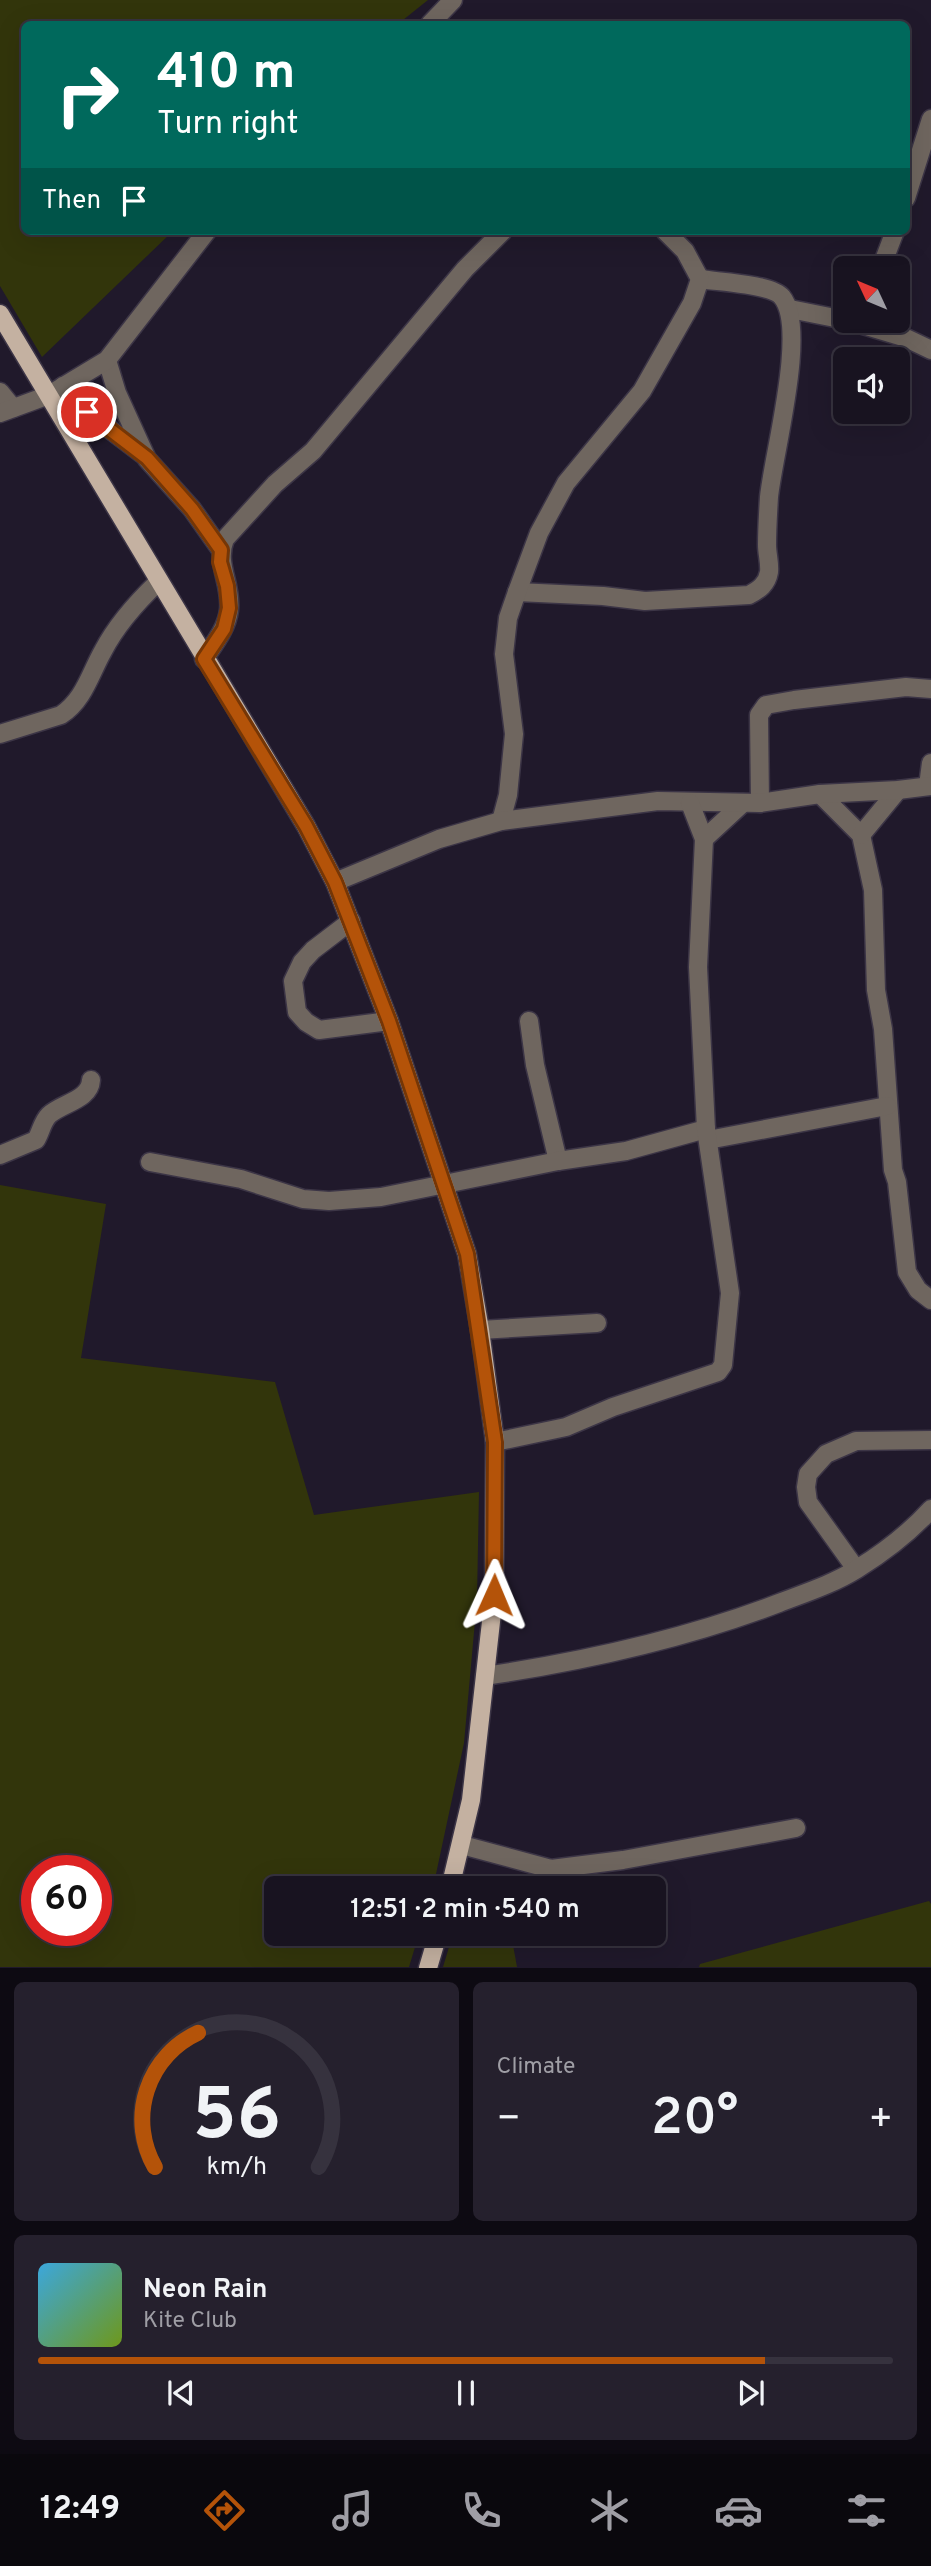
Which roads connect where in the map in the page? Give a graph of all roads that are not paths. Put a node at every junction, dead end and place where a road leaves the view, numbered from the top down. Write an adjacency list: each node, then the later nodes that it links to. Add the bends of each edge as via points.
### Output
1 (453, 0): 2 (street)
2 (433, 21)
3 (929, 129): 4 (street)
4 (910, 186)
5 (203, 235): 16 (street)
6 (499, 235): 21 (street, via 464,269 313,452 275,484 225,539)
7 (669, 235): 10 (street, via 685,251)
8 (893, 235): 9 (street)
9 (886, 256)
10 (700, 279): 11 (street, via 770,289 782,296); 23 (street, via 692,303 642,391 566,483 539,533)
11 (790, 309): 13 (street); 23 (street, via 788,390 769,495 769,573 763,586 749,595 645,601)
12 (0, 314): 17 (main road)
13 (833, 317)
14 (890, 333): 15 (street)
15 (931, 350)
16 (107, 360): 17 (street); 20 (street)
17 (56, 390): 19 (street); 20 (street); 22 (main road)
18 (0, 392): 19 (street)
19 (6, 411)
20 (147, 458): 21 (street)
21 (221, 550): 24 (street, via 229,608 224,629)
22 (158, 582): 24 (main road); 26 (street, via 131,607 69,709)
23 (517, 592): 33 (street, via 508,618 505,654 514,734)
24 (204, 659): 36 (main road)
25 (931, 689): 32 (street, via 906,687 766,705 759,716)
26 (0, 734)
27 (931, 763): 28 (street)
28 (930, 786): 29 (street)
29 (898, 790): 30 (street); 34 (street)
30 (820, 794): 32 (street); 34 (street)
31 (690, 803): 32 (street); 33 (street, via 658,801); 35 (street)
32 (751, 803): 35 (street)
33 (501, 821): 36 (street, via 439,839)
34 (861, 835): 41 (street, via 873,890 875,980)
35 (704, 839): 42 (street, via 698,967)
36 (335, 882): 37 (main road)
37 (351, 921): 38 (main road); 38 (street, via 302,962 293,981 297,1012 319,1030)
38 (389, 1021): 46 (main road)
39 (529, 1021): 44 (street)
40 (92, 1080): 43 (street, via 86,1093 45,1119 36,1140)
41 (887, 1106): 42 (street); 47 (street, via 907,1272)
42 (707, 1135): 44 (street); 51 (street, via 730,1293 723,1366 718,1372 566,1427)
43 (0, 1155)
44 (558, 1161): 46 (street)
45 (150, 1162): 46 (street, via 241,1179 303,1199 382,1197)
46 (444, 1185): 49 (main road, via 467,1254)
47 (931, 1300)
48 (597, 1323): 49 (street)
49 (480, 1330): 51 (main road)
50 (931, 1440): 53 (street, via 856,1441 826,1454 808,1474 808,1502)
51 (495, 1442): 54 (main road, via 494,1595)
52 (928, 1518): 53 (street)
53 (856, 1569): 54 (street, via 821,1587 715,1625 564,1664)
54 (485, 1676): 56 (main road)
55 (796, 1828): 56 (street, via 551,1869)
56 (462, 1845): 57 (main road)
57 (453, 1876)
58 (434, 1946): 59 (main road)
59 (428, 1968)

